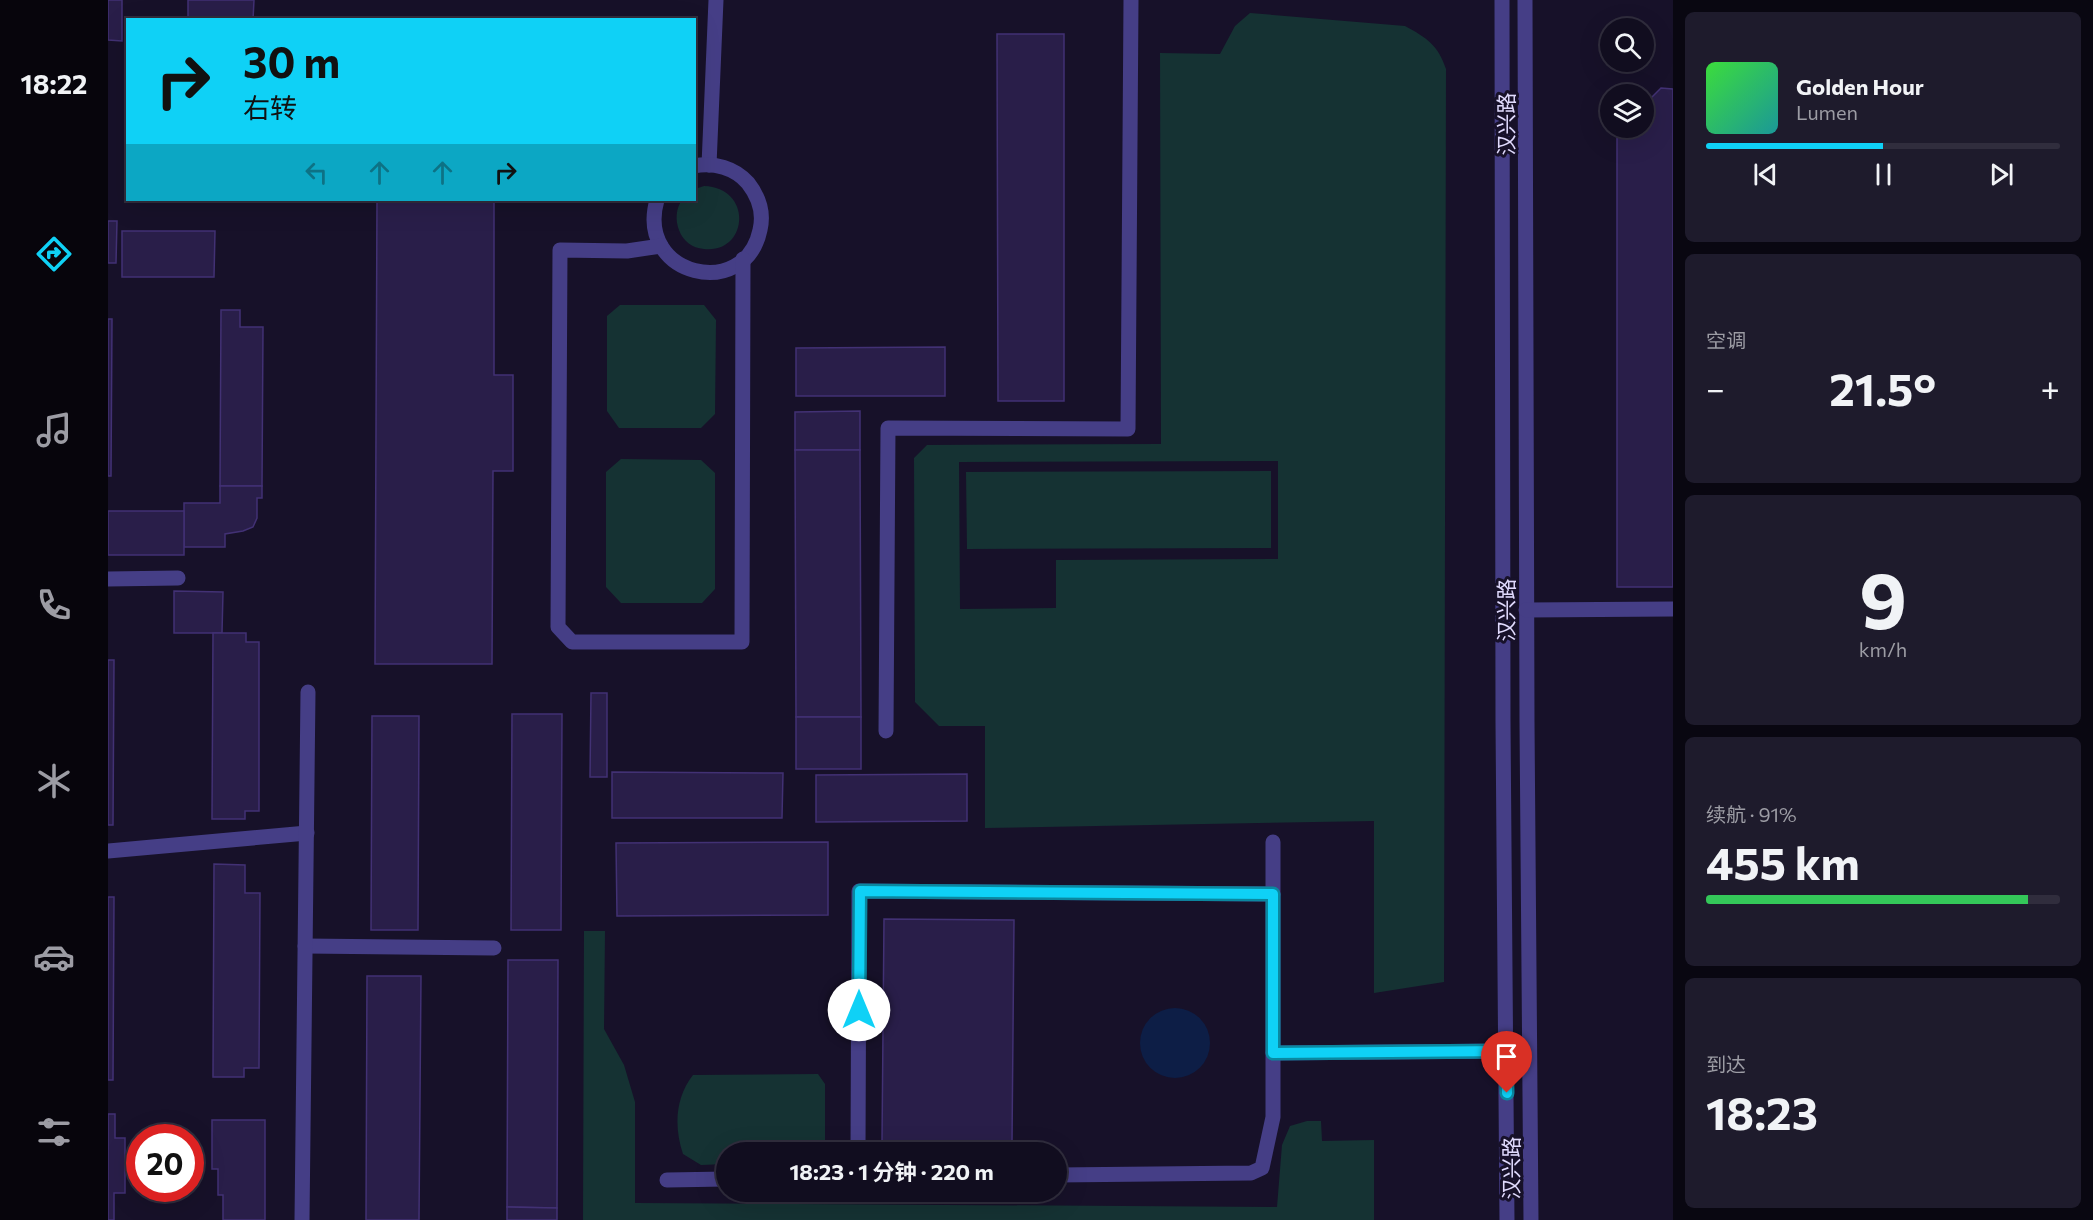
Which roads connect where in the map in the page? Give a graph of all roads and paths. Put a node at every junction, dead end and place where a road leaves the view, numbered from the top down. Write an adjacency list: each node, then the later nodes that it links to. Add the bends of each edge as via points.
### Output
1 (716, 0): 5 (street)
2 (1131, 0): 14 (street, via 1128,429 888,428)
3 (1502, 0): 21 (street, 汉兴路)
4 (1525, 0): 12 (street, 汉兴路)
5 (702, 165): 8 (street, via 724,167 744,178 754,191 761,223 758,239)
6 (657, 201): 7 (street, via 653,226)
7 (661, 246): 8 (street, via 676,263 705,273 722,271); 8 (street, via 627,251 560,250 558,627 572,642 741,642)
8 (743, 259)
9 (178, 578): 10 (street)
10 (108, 579)
11 (1673, 609): 12 (street)
12 (1526, 610): 29 (street, 汉兴路)
13 (308, 692): 15 (street)
14 (886, 731)
15 (307, 833): 17 (street); 19 (street)
16 (1273, 842): 18 (street)
17 (108, 851)
18 (1273, 894): 22 (street); 23 (street, via 860,891)
19 (305, 946): 20 (street); 27 (street)
20 (494, 948)
21 (1506, 1051): 22 (street); 28 (street, 汉兴路)
22 (1273, 1053): 24 (street, via 1273,1118 1262,1168 1251,1173)
23 (858, 1142)
24 (1067, 1175)
25 (716, 1179): 26 (street)
26 (667, 1180)
27 (302, 1220)
28 (1507, 1220)
29 (1531, 1220)

